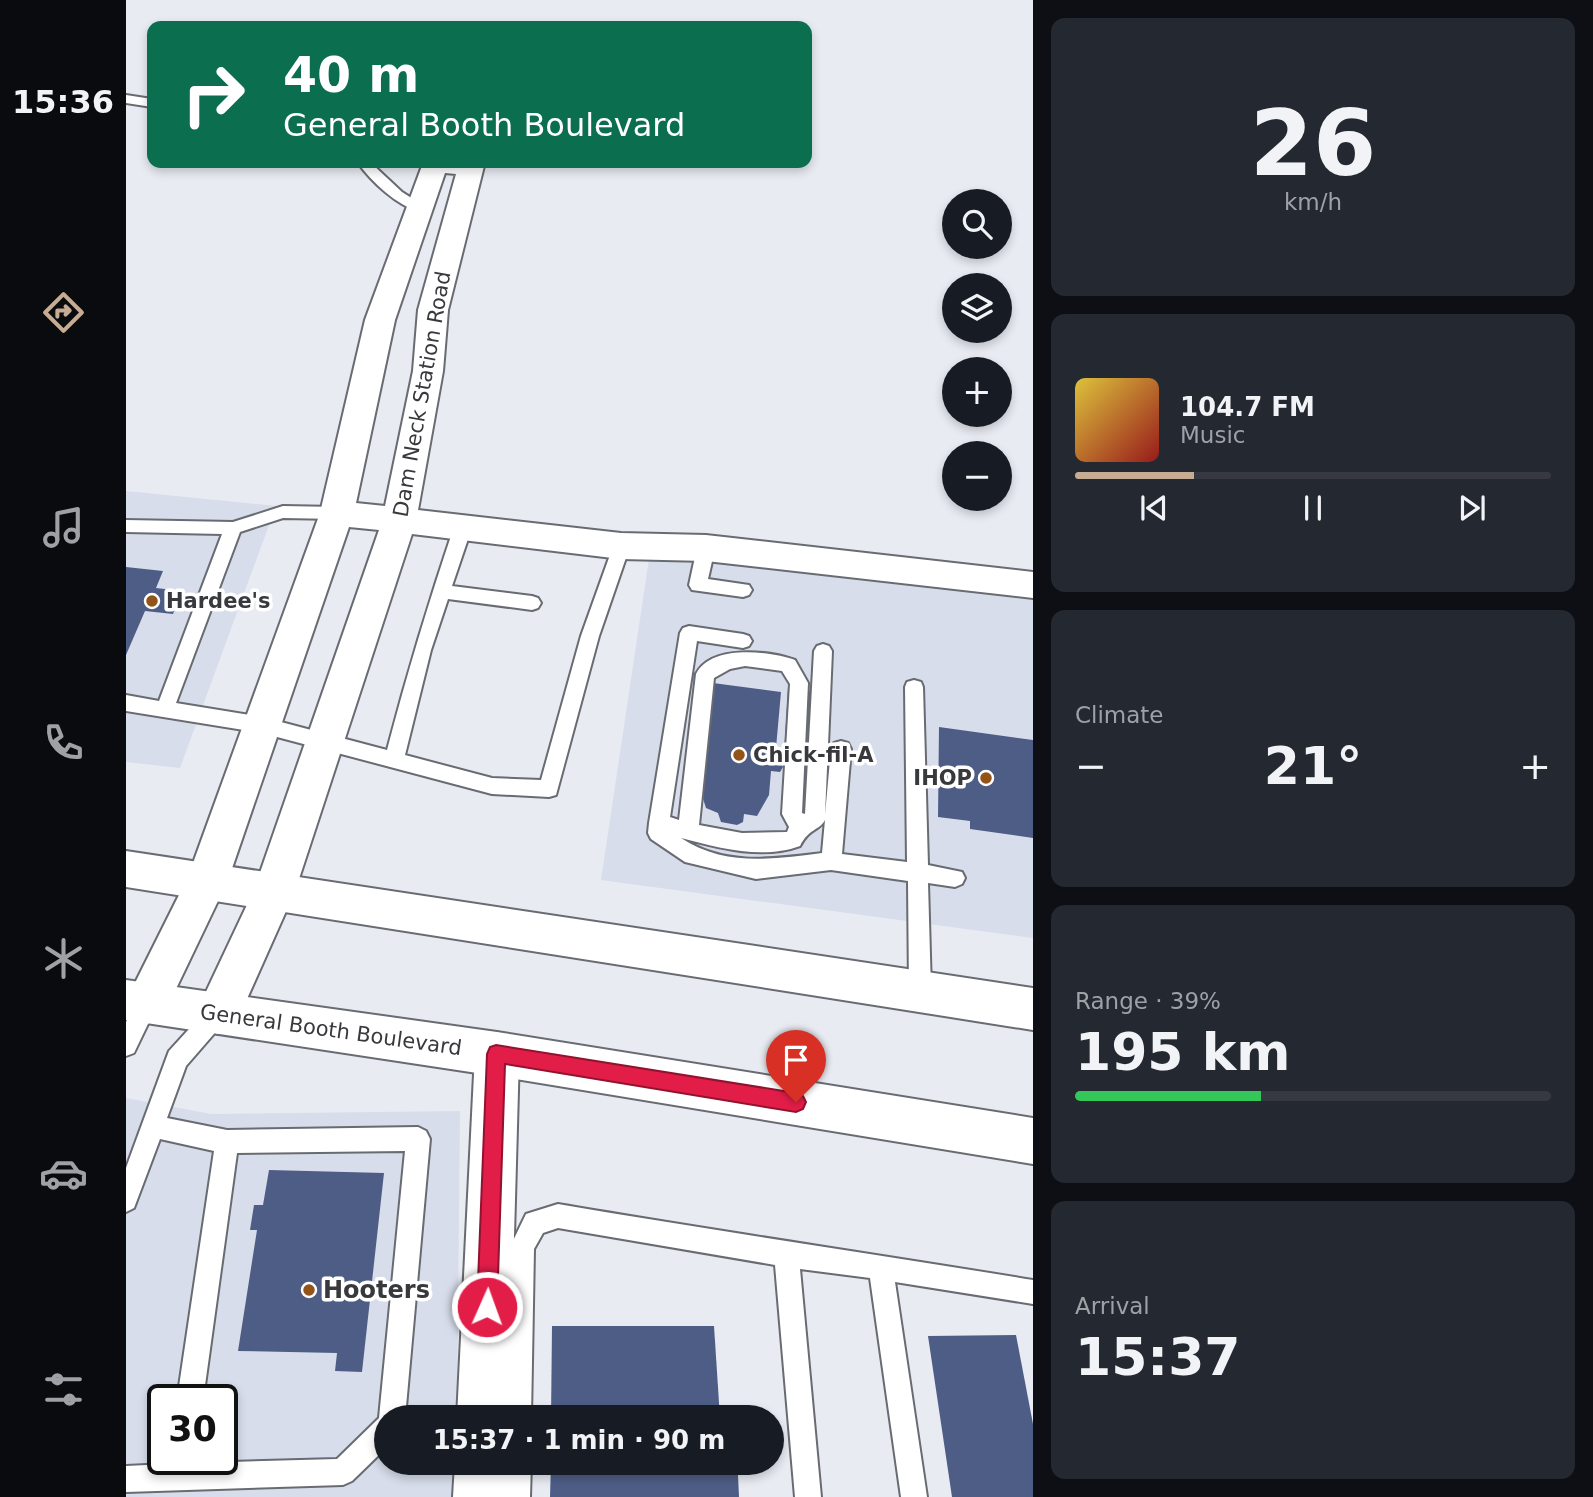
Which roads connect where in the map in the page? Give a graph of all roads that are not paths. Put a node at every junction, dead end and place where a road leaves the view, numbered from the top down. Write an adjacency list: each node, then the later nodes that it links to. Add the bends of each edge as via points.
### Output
1 (126, 99): 2 (lane)
2 (147, 102)
3 (369, 168): 6 (lane, via 397,195)
4 (434, 168): 6 (main road, Dam Neck Station Road)
5 (470, 168): 8 (main road, Dam Neck Station Road, via 433,310 428,371)
6 (420, 208): 7 (main road, Dam Neck Station Road, via 380,320)
7 (337, 513): 8 (main road); 11 (lane, via 283,512); 23 (main road, Dam Neck Station Road)
8 (399, 521): 10 (main road); 24 (main road, Dam Neck Station Road)
9 (126, 526): 11 (lane)
10 (463, 527): 12 (main road); 16 (lane)
11 (233, 528): 22 (lane)
12 (621, 545): 13 (main road); 26 (lane, via 586,646 549,789 492,786)
13 (706, 548): 14 (main road); 15 (lane, via 698,585)
14 (1033, 585)
15 (743, 590)
16 (441, 591): 17 (lane); 26 (lane)
17 (532, 603)
18 (743, 641): 28 (lane, via 689,633)
19 (823, 651): 27 (lane, via 815,819)
20 (914, 687): 32 (lane)
21 (126, 702): 22 (lane)
22 (165, 709): 23 (lane)
23 (262, 725): 24 (lane); 34 (main road, Dam Neck Station Road)
24 (325, 741): 26 (lane); 35 (main road, Dam Neck Station Road)
25 (841, 749): 30 (lane)
26 (394, 760)
27 (799, 827): 29 (lane, via 793,840 770,845); 29 (lane, via 792,814 799,683 788,665 749,657 718,664 705,674)
28 (659, 828): 29 (lane); 30 (lane, via 692,856 756,870)
29 (688, 831)
30 (831, 861): 32 (lane)
31 (126, 869): 34 (main road)
32 (916, 874): 33 (lane); 36 (lane)
33 (955, 878)
34 (207, 880): 35 (main road); 37 (main road, Dam Neck Station Road)
35 (274, 891): 36 (main road); 39 (main road, Dam Neck Station Road)
36 (920, 991): 38 (main road)
37 (137, 1001): 39 (main road, General Booth Boulevard); 40 (lane)
38 (1033, 1009)
39 (218, 1013): 41 (main road, General Booth Boulevard); 42 (lane, via 177,1059)
40 (126, 1045)
41 (496, 1054): 43 (main road, General Booth Boulevard); 51 (main road)
42 (153, 1126): 44 (lane); 45 (lane)
43 (1033, 1141)
44 (227, 1142): 49 (lane); 50 (lane, via 418,1139)
45 (126, 1200)
46 (786, 1255): 47 (lane); 52 (lane, via 558,1216 535,1223 522,1247); 61 (lane)
47 (881, 1267): 48 (lane); 62 (lane)
48 (1033, 1292)
49 (192, 1384)
50 (393, 1405)
51 (483, 1405)
52 (518, 1405)
53 (374, 1441): 54 (lane, via 343,1472)
54 (238, 1470)
55 (148, 1475): 58 (lane)
56 (481, 1475): 59 (main road)
57 (517, 1475): 60 (lane)
58 (126, 1479)
59 (480, 1497)
60 (517, 1497)
61 (808, 1497)
62 (914, 1497)

